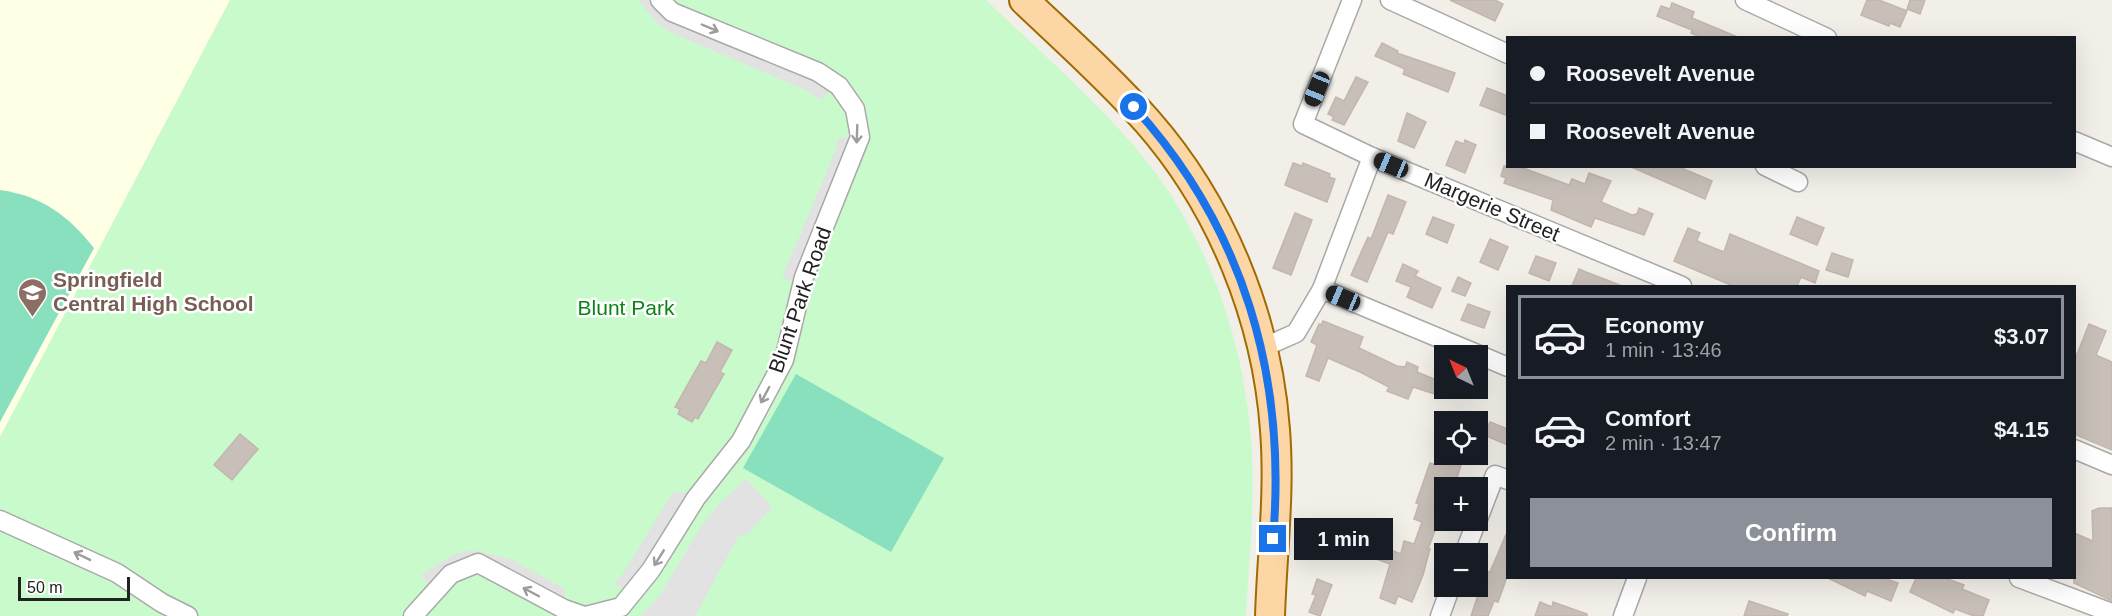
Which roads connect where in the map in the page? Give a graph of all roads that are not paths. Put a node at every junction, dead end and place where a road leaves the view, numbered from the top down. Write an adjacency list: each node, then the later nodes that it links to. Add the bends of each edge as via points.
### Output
1 (660, 0): 28 (street, Blunt Park Road, one-way to 28, via 672,12 818,72 839,86 855,109 860,137 804,277 784,360 741,441 696,498 651,570 621,607)
2 (1024, 0): 15 (main road, via 1134,107 1182,166 1236,269)
3 (1352, 0): 10 (street, Margerie Street, via 1303,124)
4 (1390, 0): 7 (street)
5 (1745, 0): 6 (street)
6 (1823, 36)
7 (1506, 53)
8 (2076, 142): 9 (street)
9 (2112, 156)
10 (1372, 157): 13 (street, Margerie Street); 14 (street)
11 (1769, 168): 12 (street)
12 (1798, 182)
13 (1680, 285)
14 (1322, 289): 15 (street, via 1296,333); 16 (street)
15 (1262, 348): 29 (main road, via 1277,453)
16 (1506, 366)
17 (2076, 450): 18 (street)
18 (2112, 465)
19 (1506, 479): 20 (street, via 1495,475)
20 (1488, 492)
21 (0, 520): 26 (street, one-way to 21, via 117,573)
22 (1636, 579): 31 (street)
23 (2022, 579): 25 (street)
24 (1447, 597): 30 (street)
25 (2112, 613)
26 (188, 616)
27 (413, 616): 28 (street, Blunt Park Road, one-way to 27, via 564,609 478,563 451,574)
28 (585, 616)
29 (1270, 616)
30 (1440, 616)
31 (1623, 616)

